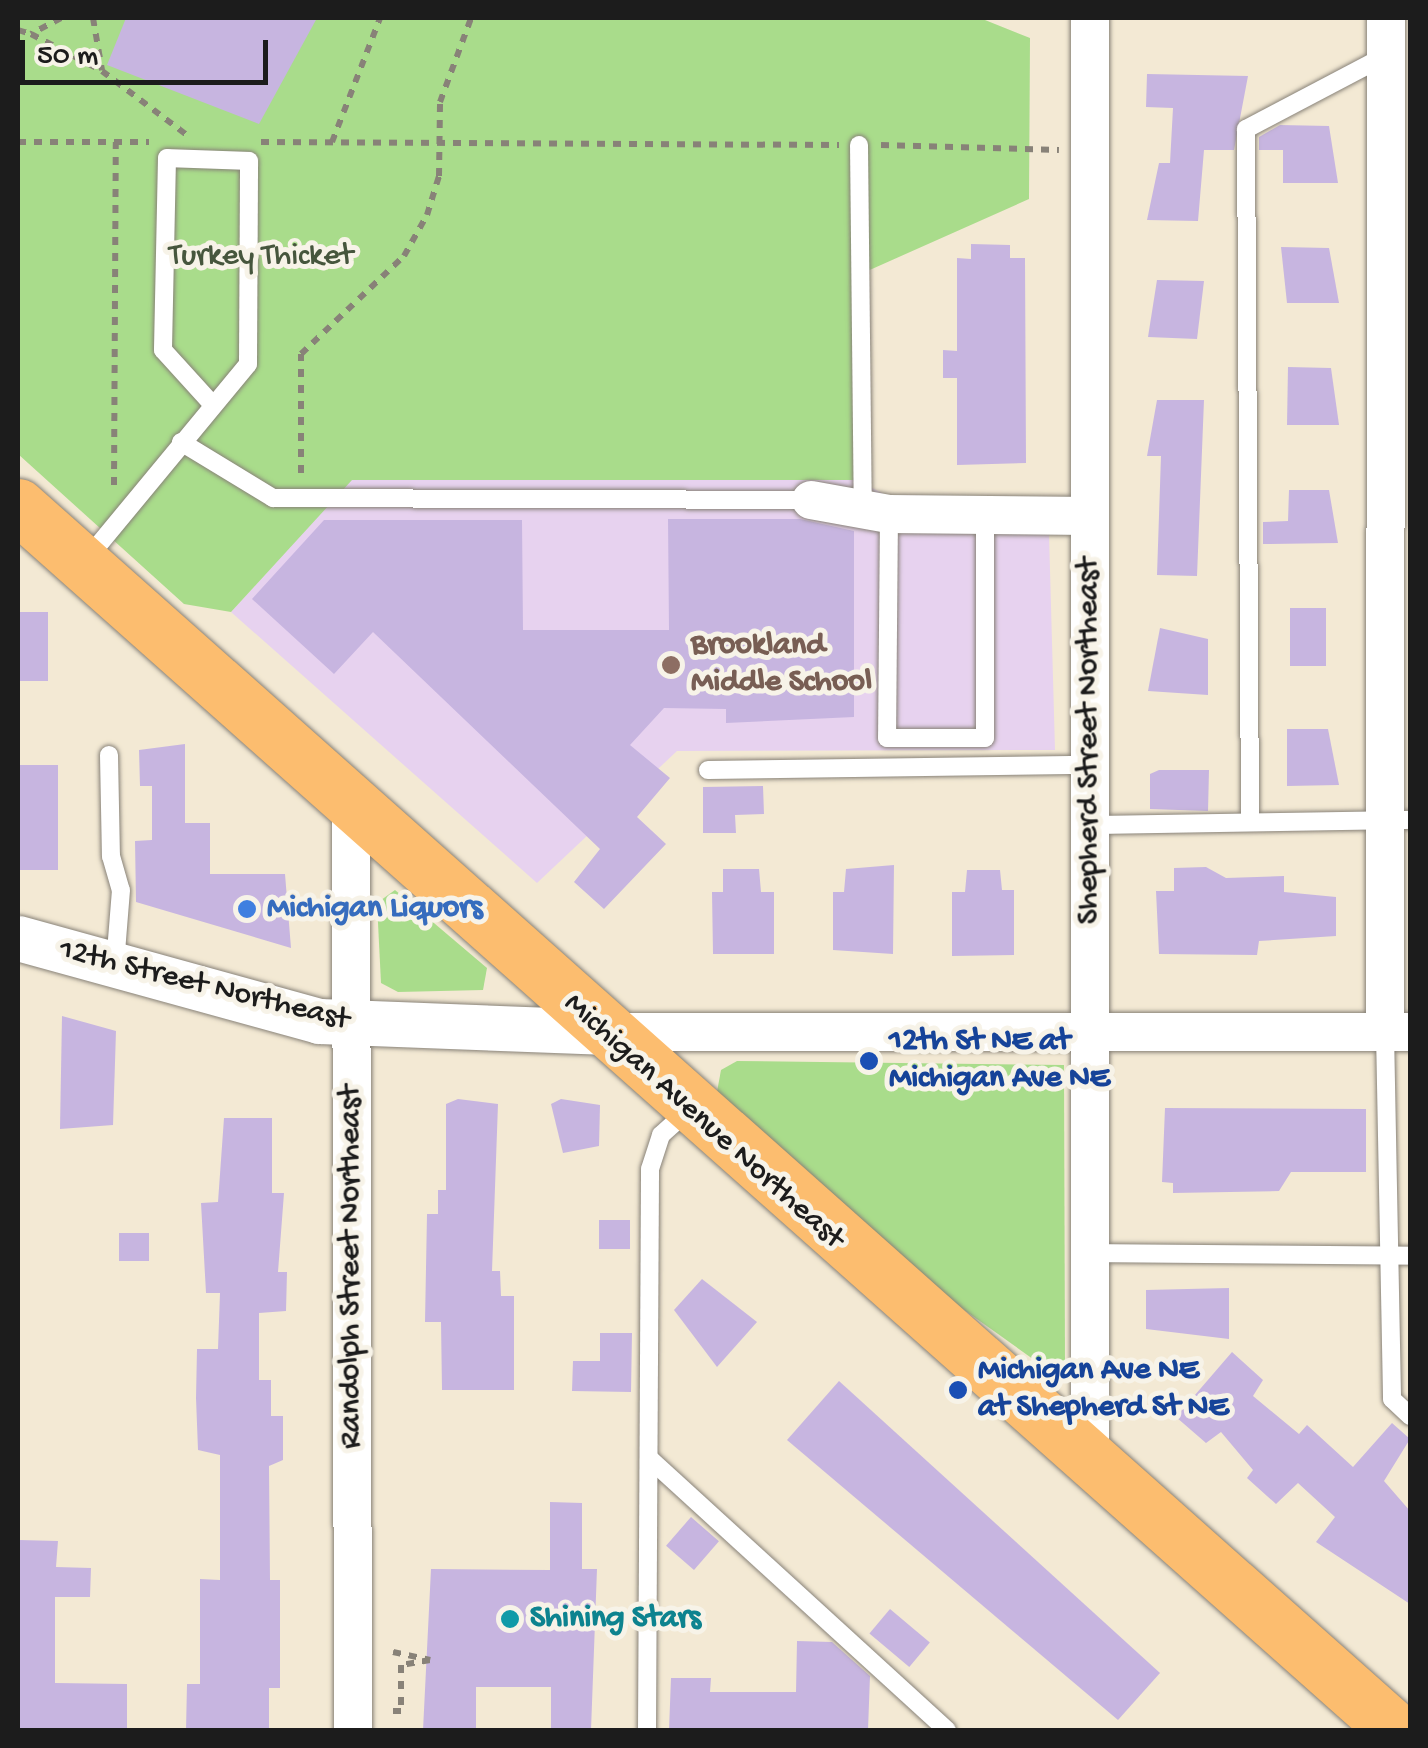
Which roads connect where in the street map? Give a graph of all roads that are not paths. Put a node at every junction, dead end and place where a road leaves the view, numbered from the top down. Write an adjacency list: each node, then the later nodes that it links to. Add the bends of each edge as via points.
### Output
1 (1090, 18): 12 (street, Shepherd Street Northeast)
2 (1386, 18): 3 (street)
3 (1386, 56): 5 (street); 19 (lane, via 1246,129)
4 (859, 145): 10 (lane)
5 (1399, 207): 18 (street)
6 (212, 404): 6 (lane, via 248,364 249,160 167,158 164,350); 7 (lane)
7 (181, 442): 8 (lane, via 258,492 301,499); 13 (lane)
8 (811, 500): 10 (street)
9 (18, 506): 13 (main road, Michigan Avenue Northeast)
10 (876, 512): 11 (street); 11 (lane, via 887,738 985,738)
11 (985, 515): 12 (street)
12 (1090, 516): 15 (street, Shepherd Street Northeast)
13 (82, 564): 17 (main road, Michigan Avenue Northeast)
14 (109, 755): 22 (lane, via 120,890)
15 (1089, 764): 16 (lane); 20 (street, Shepherd Street Northeast)
16 (708, 770)
17 (351, 803): 23 (street, Randolph Street Northeast); 24 (main road, Michigan Avenue Northeast)
18 (1398, 820): 19 (lane); 26 (street)
19 (1250, 822): 20 (lane)
20 (1090, 825): 25 (street, Shepherd Street Northeast)
21 (18, 938): 22 (street, 12th Street Northeast)
22 (114, 965): 23 (street, 12th Street Northeast)
23 (350, 1026): 24 (street, 12th Street Northeast); 34 (street, Randolph Street Northeast)
24 (602, 1032): 25 (street, 12th Street Northeast); 27 (main road, Michigan Avenue Northeast)
25 (1090, 1032): 26 (street, 12th Street Northeast); 28 (street, Shepherd Street Northeast)
26 (1398, 1032): 29 (lane)
27 (689, 1110): 32 (lane, via 661,1136 650,1169); 33 (main road, Michigan Avenue Northeast)
28 (1090, 1253): 29 (lane); 33 (street, Shepherd Street Northeast)
29 (1390, 1256): 30 (lane); 31 (lane, via 1392,1400)
30 (1410, 1256)
31 (1410, 1416)
32 (651, 1460): 35 (lane); 36 (lane)
33 (1090, 1465): 37 (main road, Michigan Avenue Northeast)
34 (352, 1730)
35 (647, 1730)
36 (947, 1730)
37 (1395, 1730)

